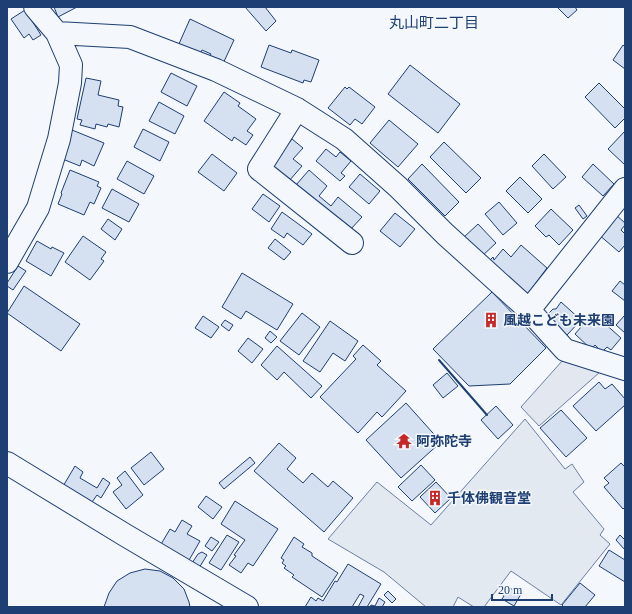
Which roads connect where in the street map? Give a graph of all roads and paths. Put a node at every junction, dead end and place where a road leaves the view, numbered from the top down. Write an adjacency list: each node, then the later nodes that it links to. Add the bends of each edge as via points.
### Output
1 (35, 7): 2 (street)
2 (57, 33): 3 (street, via 130,37 216,70); 6 (street, via 71,65 59,139 38,208)
3 (297, 109): 5 (street, via 259,169); 7 (street, via 344,139)
4 (625, 189): 7 (street)
5 (352, 243)
6 (7, 262)
7 (528, 310): 8 (street, via 565,350)
8 (625, 369)
9 (7, 463): 10 (street)
10 (247, 607)

